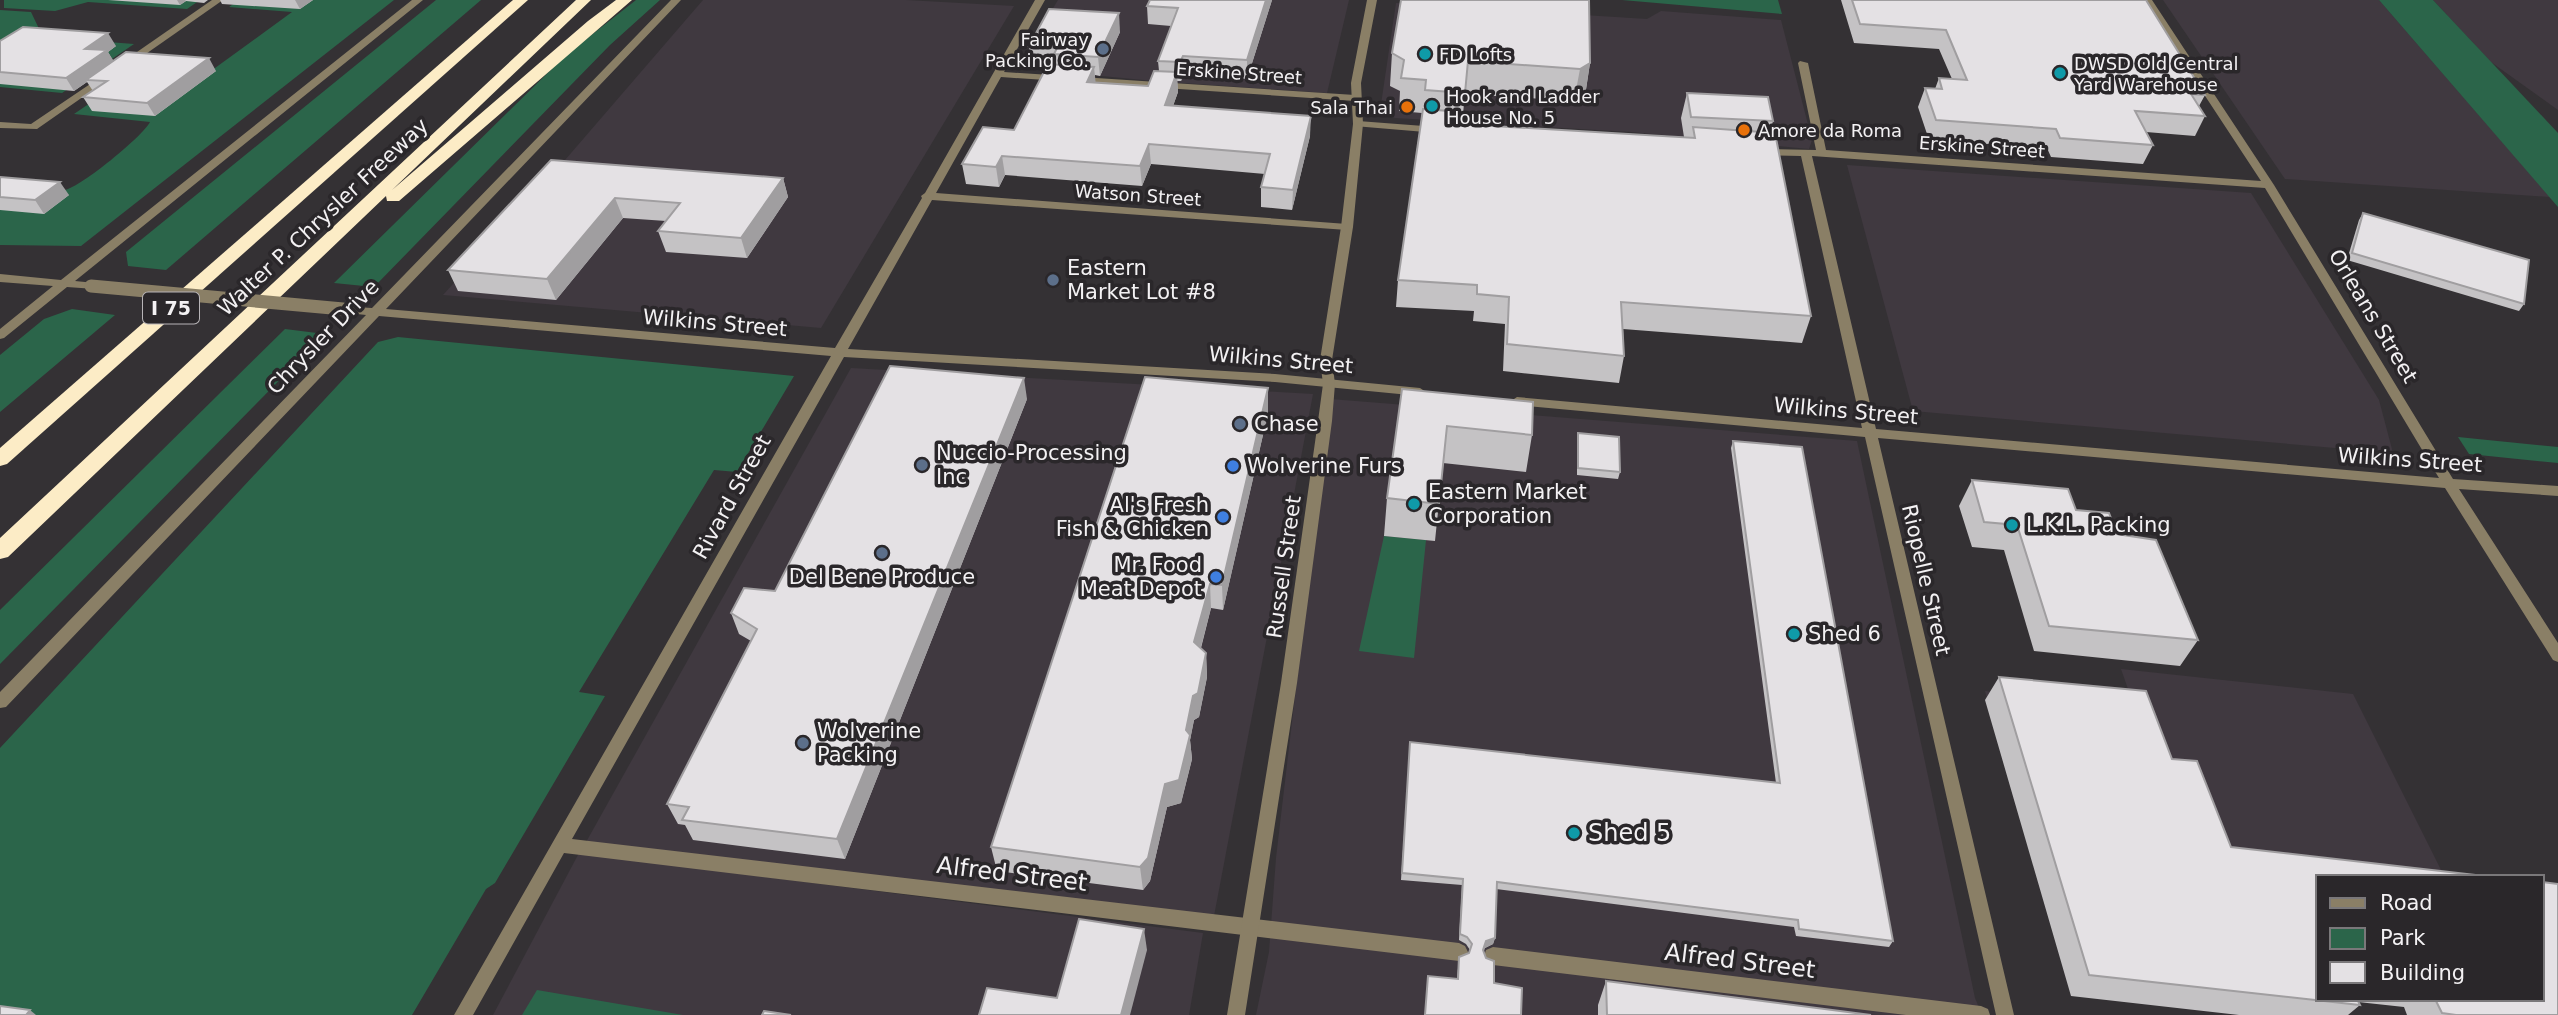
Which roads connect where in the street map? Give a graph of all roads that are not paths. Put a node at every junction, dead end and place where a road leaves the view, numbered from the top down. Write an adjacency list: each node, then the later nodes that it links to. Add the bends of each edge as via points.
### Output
1 (218, 0): 15 (street, via 33,127)
2 (418, 0): 25 (street)
3 (500, 0): 19 (highway)
4 (521, 0): 19 (highway, Walter P. Chrysler Freeway / I 75)
5 (584, 0): 23 (highway, Walter P. Chrysler Freeway / I 75)
6 (625, 0): 23 (highway, via 421,176)
7 (676, 0): 26 (street, Chrysler Drive)
8 (1040, 0): 12 (street, Rivard Street)
9 (1372, 0): 13 (street, Russell Street)
10 (2147, 0): 20 (street, Orleans Street)
11 (1803, 63): 18 (street, Riopelle Street)
12 (996, 74): 13 (street, Erskine Street); 21 (street, Rivard Street)
13 (1355, 98): 14 (street, Russell Street)
14 (1358, 124): 16 (street); 22 (street, Russell Street)
15 (0, 125)
16 (1445, 131)
17 (1752, 152): 18 (street, Erskine Street)
18 (1814, 155): 20 (street, Erskine Street); 32 (street, Riopelle Street)
19 (343, 158): 33 (highway, Walter P. Chrysler Freeway / I 75)
20 (2269, 185): 34 (street, Orleans Street)
21 (926, 196): 22 (street, Watson Street); 28 (street, Rivard Street)
22 (1346, 227): 29 (street, Russell Street, via 1326,360)
23 (320, 251): 36 (highway, Walter P. Chrysler Freeway / I 75)
24 (0, 278): 25 (street, Wilkins Street)
25 (62, 284): 26 (street, Wilkins Street, bridge); 27 (street)
26 (377, 312): 28 (street, Wilkins Street); 38 (street, Chrysler Drive)
27 (0, 335)
28 (839, 353): 29 (street, Wilkins Street); 39 (street, Rivard Street)
29 (1329, 383): 30 (street, Wilkins Street); 40 (street, Russell Street, via 1289,683)
30 (1438, 393)
31 (1504, 400): 32 (street, Wilkins Street)
32 (1870, 433): 34 (street, Wilkins Street); 46 (street, Riopelle Street)
33 (0, 459)
34 (2449, 482): 35 (street, Wilkins Street); 37 (street, Orleans Street)
35 (2558, 491)
36 (0, 551)
37 (2558, 656)
38 (0, 702)
39 (560, 845): 40 (street, Alfred Street); 43 (street, Rivard Street)
40 (1250, 927): 41 (street, Alfred Street); 44 (street, Russell Street)
41 (1459, 952)
42 (1493, 956): 45 (street, Alfred Street)
43 (463, 1015)
44 (1236, 1015)
45 (1982, 1015)
46 (2005, 1015)

